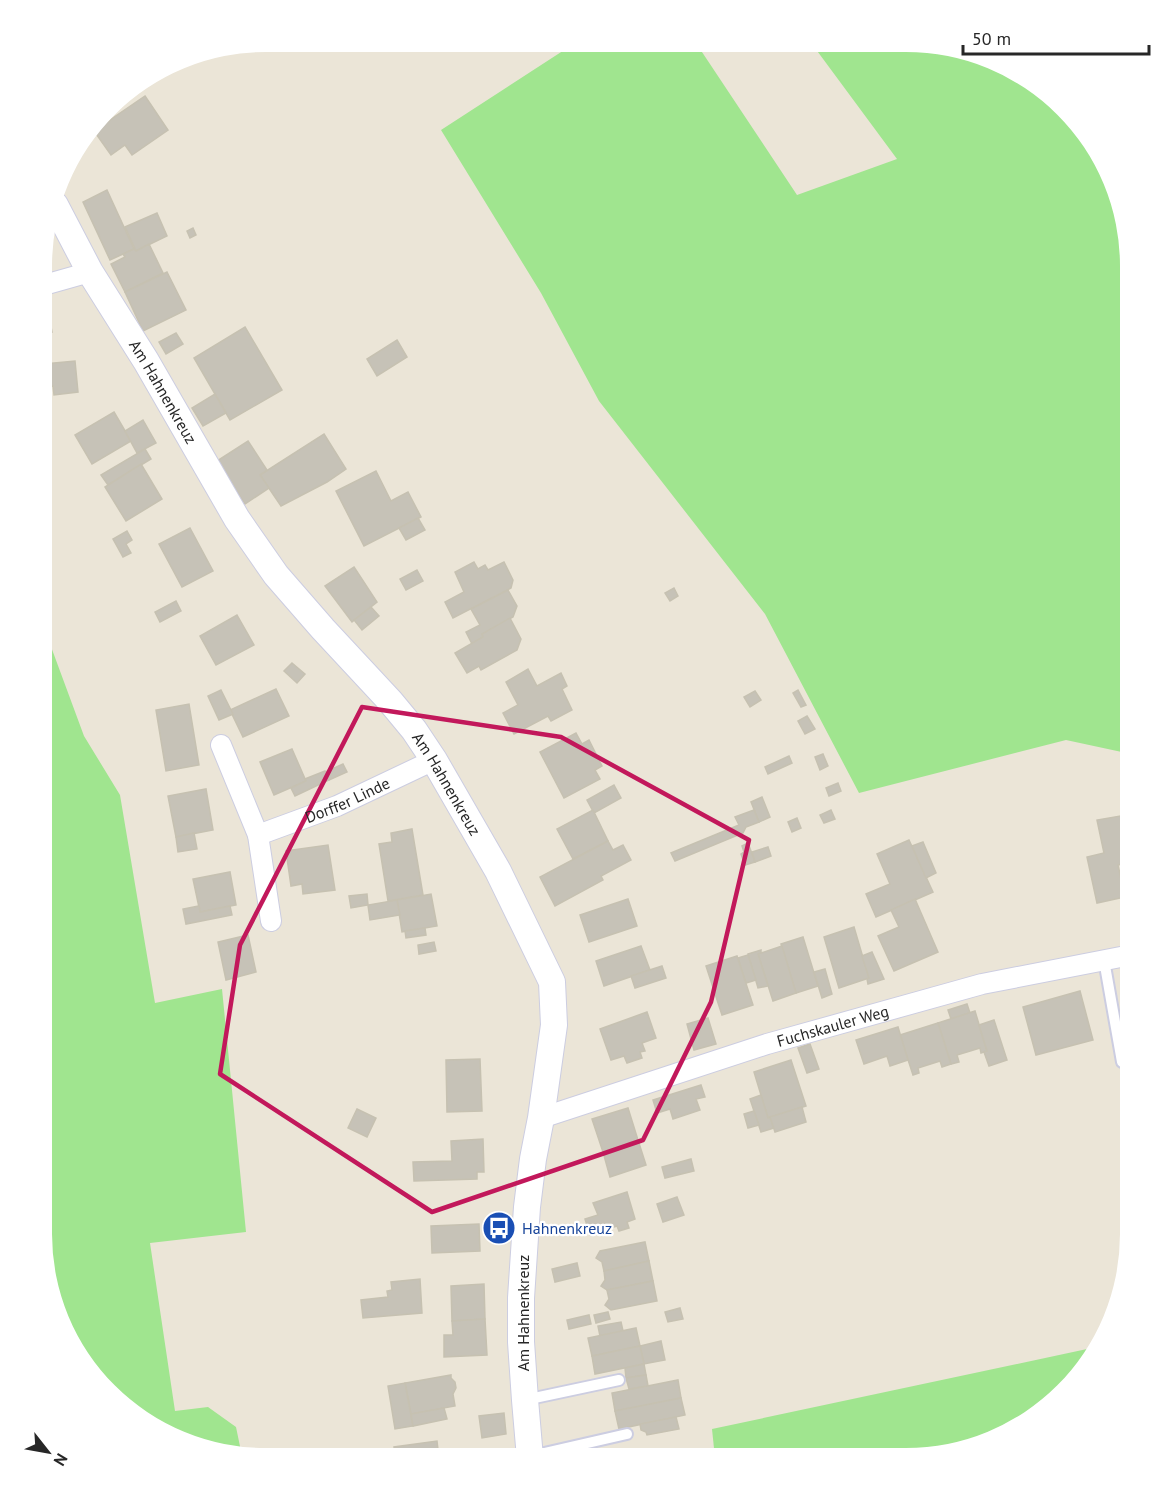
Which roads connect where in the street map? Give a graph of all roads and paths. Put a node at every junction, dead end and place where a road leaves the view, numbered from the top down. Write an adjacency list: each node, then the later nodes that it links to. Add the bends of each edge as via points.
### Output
1 (59, 213): 2 (street, Am Hahnenkreuz)
2 (90, 272): 3 (street); 5 (street, Am Hahnenkreuz, via 237,519 276,575 408,722)
3 (52, 283)
4 (221, 745): 6 (street)
5 (434, 760): 6 (street, Dorffer Linde, via 337,806); 11 (street, Am Hahnenkreuz, via 498,871 552,982 554,1025)
6 (258, 836): 7 (street)
7 (271, 921)
8 (1120, 957): 9 (street, Fuchskauler Weg)
9 (1104, 960): 10 (lane); 11 (street, Fuchskauler Weg, via 982,984 767,1044)
10 (1120, 1051)
11 (541, 1118): 13 (street, Am Hahnenkreuz, via 524,1231 521,1342)
12 (619, 1380): 13 (lane)
13 (525, 1400): 15 (street, Am Hahnenkreuz)
14 (627, 1434): 16 (lane)
15 (529, 1448)
16 (570, 1448)

